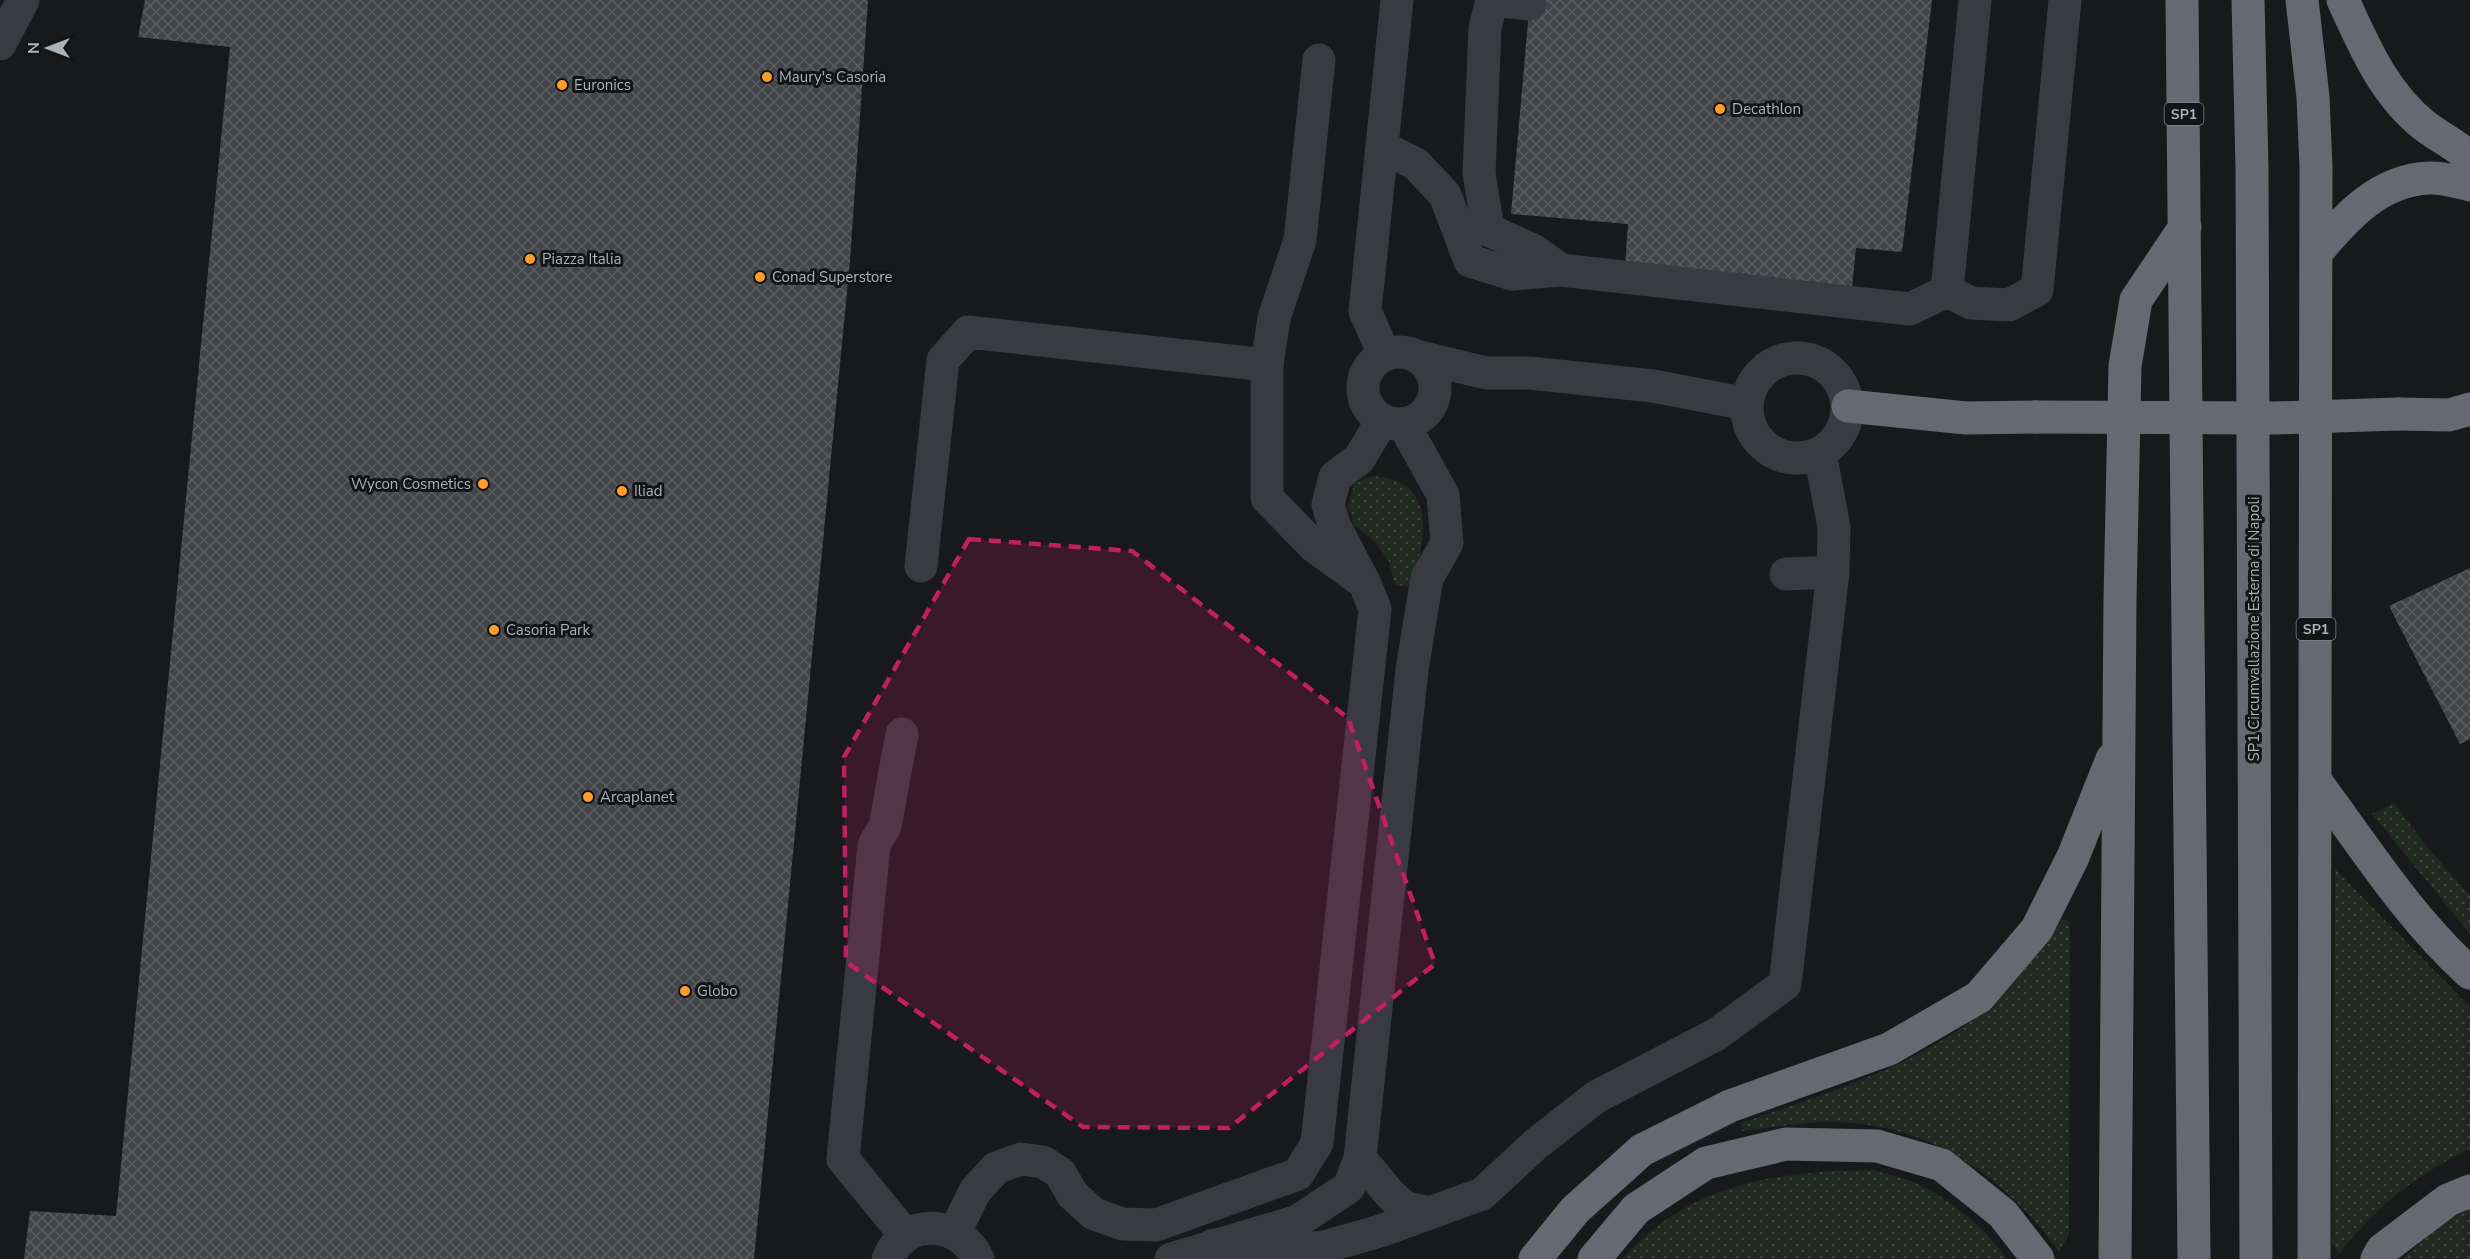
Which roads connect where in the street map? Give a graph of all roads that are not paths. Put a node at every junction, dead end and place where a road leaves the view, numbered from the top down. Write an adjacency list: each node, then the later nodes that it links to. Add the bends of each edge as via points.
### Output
1 (23, 0): 11 (street)
2 (1397, 0): 13 (street)
3 (1493, 0): 10 (street); 18 (street, via 1485,28 1479,173 1488,230 1533,250)
4 (1975, 0): 19 (street)
5 (2064, 0): 19 (street, via 2037,290 2009,305 1971,303)
6 (2182, 0): 16 (highway, SP1)
7 (2248, 0): 48 (highway, SP1 Circumvallazione Esterna di Napoli)
8 (2302, 0): 17 (highway, SP1, via 2313,97)
9 (2343, 0): 14 (highway, via 2392,95 2424,126)
10 (1530, 4)
11 (0, 44)
12 (1319, 60): 21 (street, via 1300,240 1274,318)
13 (1382, 147): 18 (street, via 1416,164 1445,195 1470,261 1512,274); 20 (street, via 1365,311)
14 (2470, 158)
15 (2470, 185): 17 (highway, via 2429,177 2391,186 2357,206)
16 (2185, 227): 32 (highway, via 2136,300 2125,366); 47 (highway, SP1)
17 (2316, 253): 33 (highway, SP1)
18 (1561, 270): 19 (street, via 1910,309)
19 (1947, 291)
20 (1400, 355): 22 (street, via 1486,373 1530,373 1653,386); 25 (street, via 1367,370 1363,393 1372,414); 25 (street, via 1432,372 1435,395 1425,415)
21 (1267, 365): 27 (street, via 968,332 943,360); 30 (street, via 1267,498 1315,547)
22 (1747, 404): 23 (street, via 1750,389 1769,365 1799,357 1827,366 1838,377); 26 (street, via 1754,433 1769,449 1790,458)
23 (1848, 406): 24 (highway, bridge, via 1966,418 2449,415); 26 (street, via 1841,434)
24 (2470, 409)
25 (1393, 423): 30 (street, via 1359,459 1335,477 1328,505); 35 (street, via 1443,495 1447,543 1427,578 1412,670)
26 (1820, 453): 28 (street, via 1834,527)
27 (921, 566)
28 (1833, 572): 29 (street); 37 (street, via 1785,984 1717,1034 1596,1097 1536,1144 1482,1194)
29 (1786, 574)
30 (1365, 584): 38 (street, via 1375,609 1317,1143 1298,1174 1156,1225 1123,1224 1094,1214 1073,1195 1060,1173 1043,1162 1021,1159 996,1168 975,1191)
31 (902, 734): 40 (street, via 885,826 874,845 843,1160)
32 (2119, 744): 43 (highway, via 2073,857 2037,928 1979,997 1889,1049 1730,1106 1642,1150 1575,1210); 46 (highway)
33 (2315, 780): 34 (highway, via 2396,889 2451,956); 49 (highway, SP1)
34 (2470, 973)
35 (1360, 1158): 37 (street, via 1404,1207); 39 (street, via 1349,1187 1298,1221)
36 (2470, 1191): 50 (highway, via 2448,1200 2382,1250)
37 (1430, 1213): 39 (street, via 1324,1247 1275,1252)
38 (955, 1232): 40 (street, via 930,1227); 41 (street, via 966,1240)
39 (1213, 1245): 42 (street)
40 (897, 1247)
41 (978, 1259)
42 (1171, 1259)
43 (1535, 1259)
44 (1594, 1259): 45 (highway, via 1636,1209 1707,1162 1786,1144 1877,1146 1942,1165 2002,1214)
45 (2038, 1259)
46 (2115, 1259)
47 (2194, 1259)
48 (2256, 1259)
49 (2314, 1259)
50 (2377, 1259)

